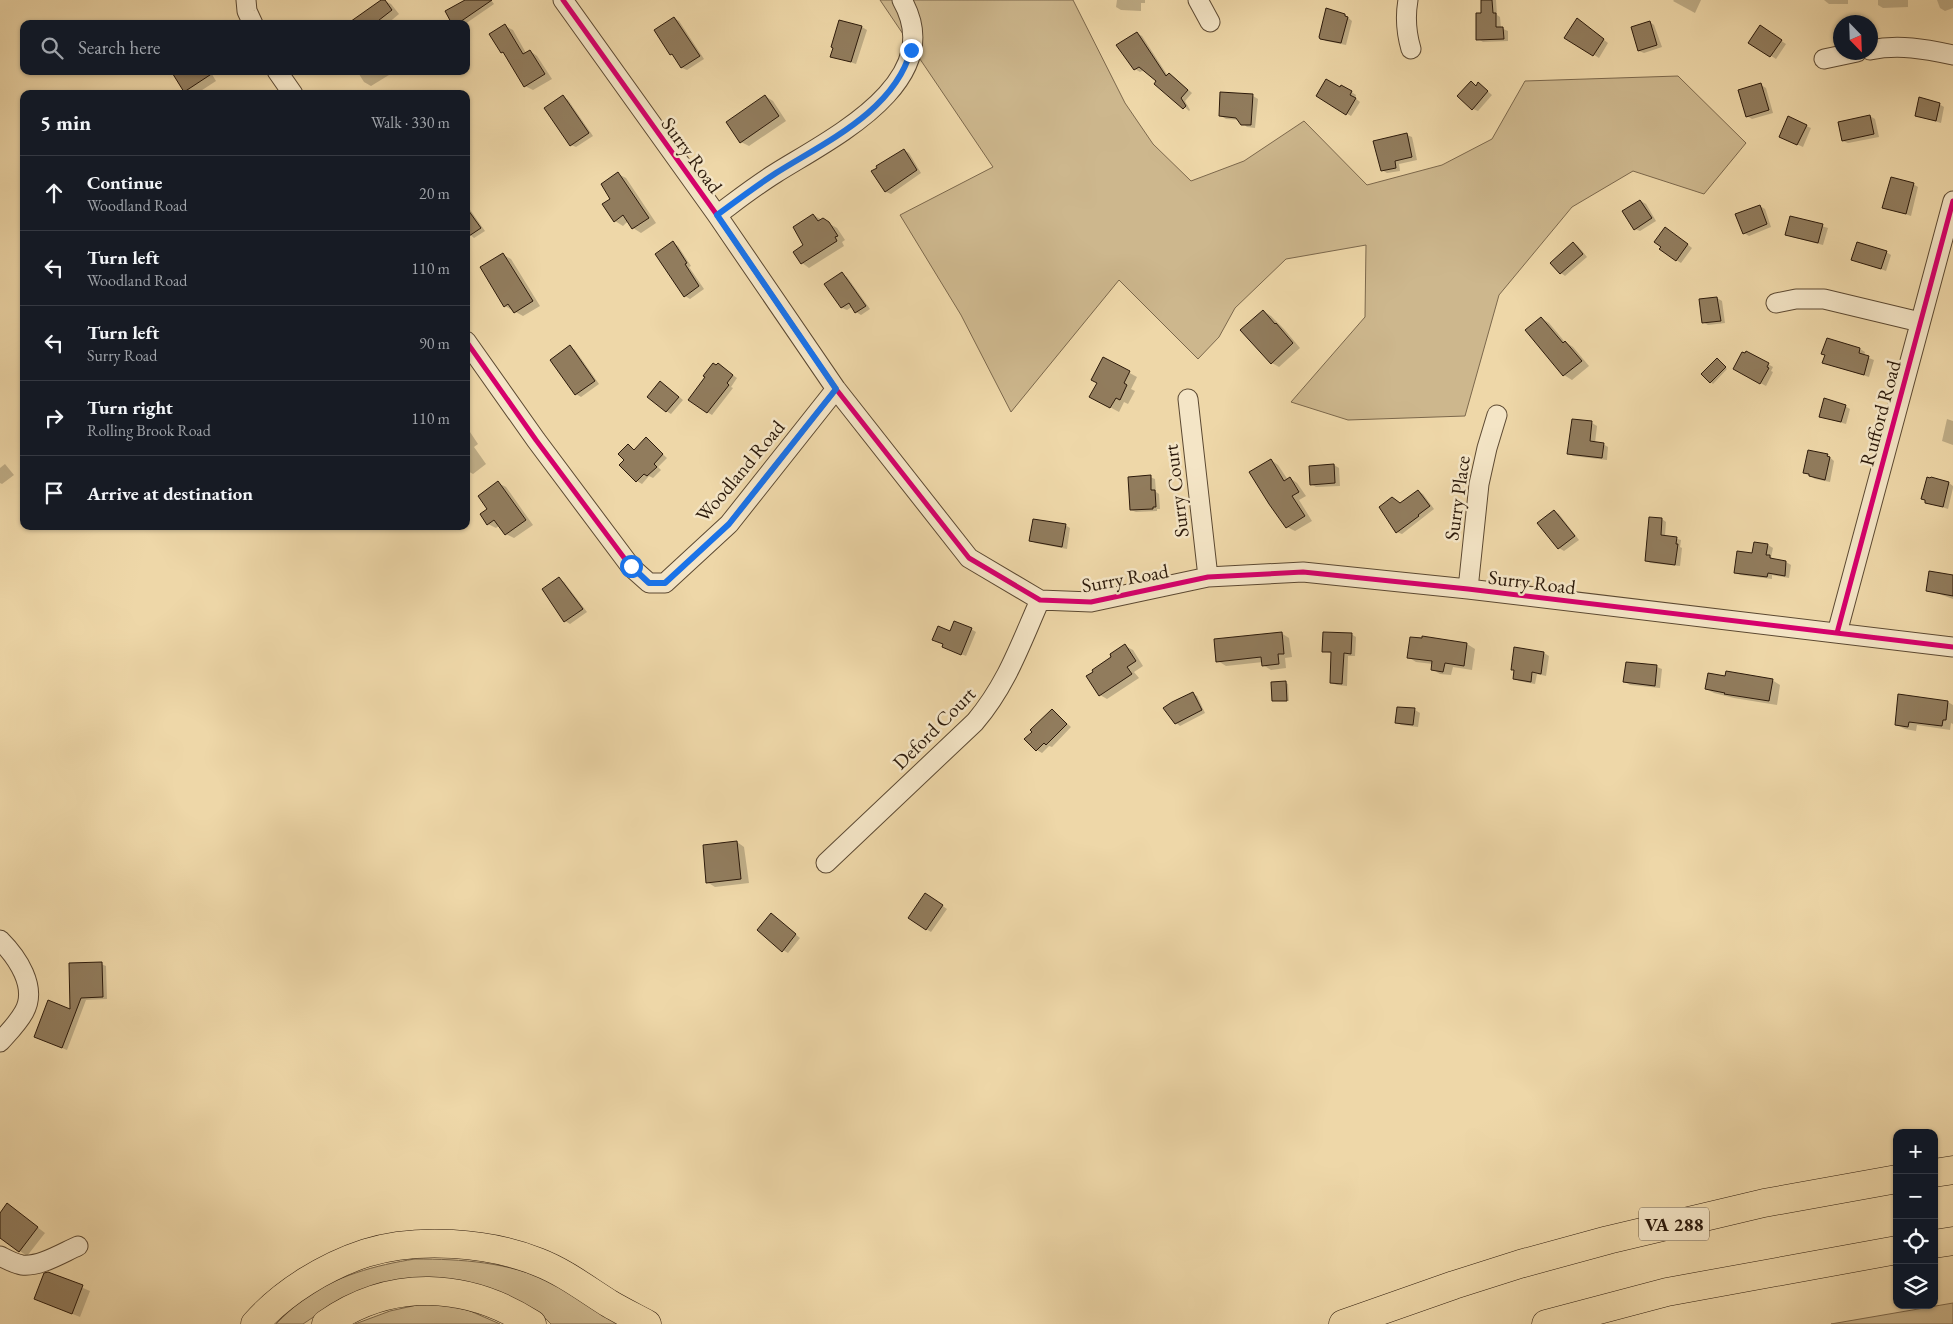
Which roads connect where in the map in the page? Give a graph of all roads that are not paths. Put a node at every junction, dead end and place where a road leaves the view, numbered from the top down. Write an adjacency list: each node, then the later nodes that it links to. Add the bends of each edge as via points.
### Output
1 (246, 0): 6 (street)
2 (563, 0): 16 (street, Surry Road)
3 (902, 0): 16 (street, via 910,18 912,43 906,67 897,82 872,110 850,127 774,174)
4 (1198, 0): 7 (street)
5 (1408, 0): 9 (street, via 1405,15)
6 (251, 20)
7 (1210, 22)
8 (1878, 48): 10 (street, via 1907,46)
9 (1411, 49)
10 (1953, 54)
11 (1833, 57): 12 (street)
12 (1824, 59)
13 (280, 75): 14 (street)
14 (290, 90)
15 (1953, 201): 18 (street, Rufford Road)
16 (717, 215): 20 (street, Surry Road)
17 (1776, 303): 18 (street, via 1824,299)
18 (1920, 322): 26 (street, Rufford Road)
19 (470, 347): 20 (street, Woodland Road, via 631,566 649,583 665,583 729,524)
20 (836, 389): 25 (street, Surry Road, via 969,558)
21 (1188, 399): 23 (street, Surry Court)
22 (1497, 415): 24 (street, Surry Place, via 1479,484)
23 (1208, 577): 24 (street, Surry Road, via 1303,572); 25 (street, Surry Road, via 1091,602)
24 (1468, 590): 26 (street, Surry Road)
25 (1040, 600): 28 (street, Deford Court, via 1006,680 992,702 975,722)
26 (1837, 633): 27 (street, Surry Road)
27 (1953, 647)
28 (826, 863)
29 (0, 940): 30 (street, via 12,952 30,987 25,1011)
30 (0, 1042)
31 (1953, 1170): 32 (highway)
32 (1938, 1172)
33 (1893, 1180): 44 (highway, VA 288, via 1764,1203 1608,1240 1520,1264)
34 (1953, 1241): 35 (highway)
35 (1938, 1243)
36 (78, 1246): 38 (street, via 30,1264 21,1265)
37 (1893, 1251): 39 (highway, via 1667,1292)
38 (0, 1256)
39 (1567, 1320): 45 (highway)
40 (255, 1324): 43 (highway, via 306,1282 366,1253 416,1245 452,1244 489,1247 538,1262)
41 (326, 1324): 42 (highway, via 381,1297 433,1290 485,1300)
42 (532, 1324)
43 (647, 1324)
44 (1343, 1324)
45 (1546, 1324)

